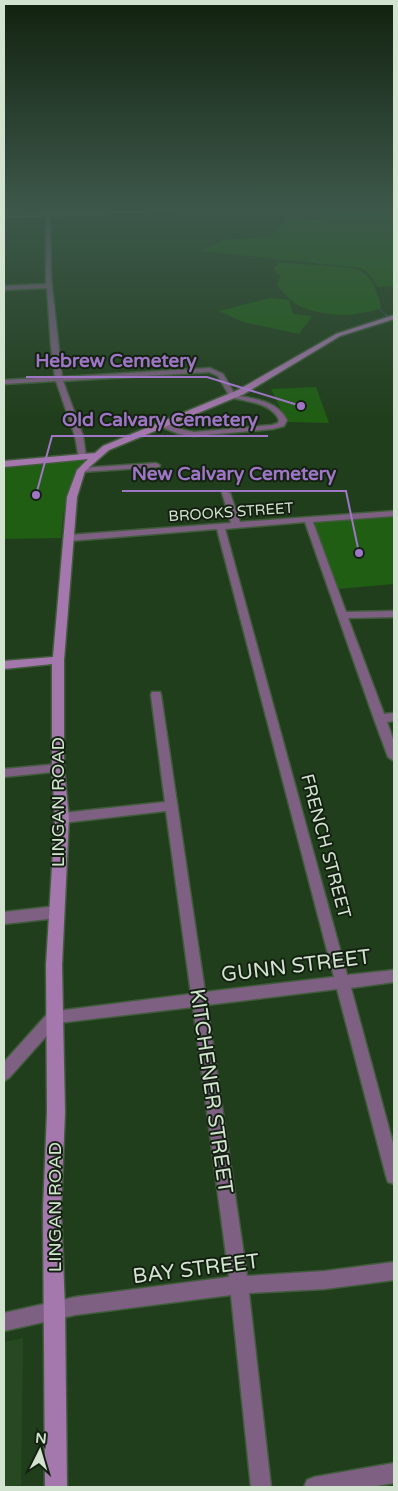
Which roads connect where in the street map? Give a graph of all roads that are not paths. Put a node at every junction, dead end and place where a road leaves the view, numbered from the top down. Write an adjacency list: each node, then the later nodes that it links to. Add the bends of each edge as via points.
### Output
1 (49, 280): 2 (street)
2 (50, 286): 3 (street); 5 (street)
3 (4, 288)
4 (394, 317): 7 (street, LINGAN ROAD, via 338,335)
5 (59, 377): 6 (street); 7 (street, via 210,370 221,375); 10 (street, via 79,436)
6 (4, 382)
7 (232, 396): 8 (street, LINGAN ROAD); 8 (street, via 277,409 283,423 265,428 194,434)
8 (162, 424): 9 (street, LINGAN ROAD)
9 (95, 456): 10 (street); 13 (street, LINGAN ROAD)
10 (82, 457): 11 (street)
11 (4, 464)
12 (156, 465): 13 (street)
13 (81, 470): 19 (street, LINGAN ROAD, via 72,497)
14 (226, 493): 17 (street)
15 (394, 513): 16 (street, BROOKS STREET)
16 (308, 520): 17 (street, BROOKS STREET); 21 (street)
17 (236, 524): 18 (street, BROOKS STREET)
18 (220, 526): 19 (street, BROOKS STREET); 35 (street, FRENCH STREET)
19 (69, 538): 22 (street, LINGAN ROAD)
20 (394, 614): 21 (street)
21 (341, 615): 26 (street)
22 (58, 660): 23 (street); 28 (street, LINGAN ROAD)
23 (4, 665)
24 (156, 695): 30 (street, KITCHENER STREET)
25 (394, 717): 26 (street)
26 (379, 719): 27 (street)
27 (394, 757)
28 (58, 768): 29 (street); 31 (street, LINGAN ROAD)
29 (4, 773)
30 (171, 806): 31 (street); 36 (street, KITCHENER STREET)
31 (62, 818): 32 (street, LINGAN ROAD)
32 (57, 912): 33 (street); 37 (street, LINGAN ROAD)
33 (4, 918)
34 (394, 976): 35 (street, GUNN STREET)
35 (342, 982): 36 (street, GUNN STREET); 39 (street, FRENCH STREET)
36 (198, 998): 37 (street, GUNN STREET); 41 (street, KITCHENER STREET)
37 (54, 1017): 38 (street); 42 (street, LINGAN ROAD, via 56,1112 52,1210)
38 (4, 1073)
39 (394, 1176)
40 (394, 1271): 41 (street, BAY STREET, via 325,1280)
41 (239, 1285): 42 (street, BAY STREET); 46 (street, KITCHENER STREET)
42 (56, 1308): 43 (street, BAY STREET); 45 (street, LINGAN ROAD)
43 (4, 1322)
44 (394, 1473): 47 (street)
45 (56, 1487)
46 (261, 1487)
47 (314, 1487)

